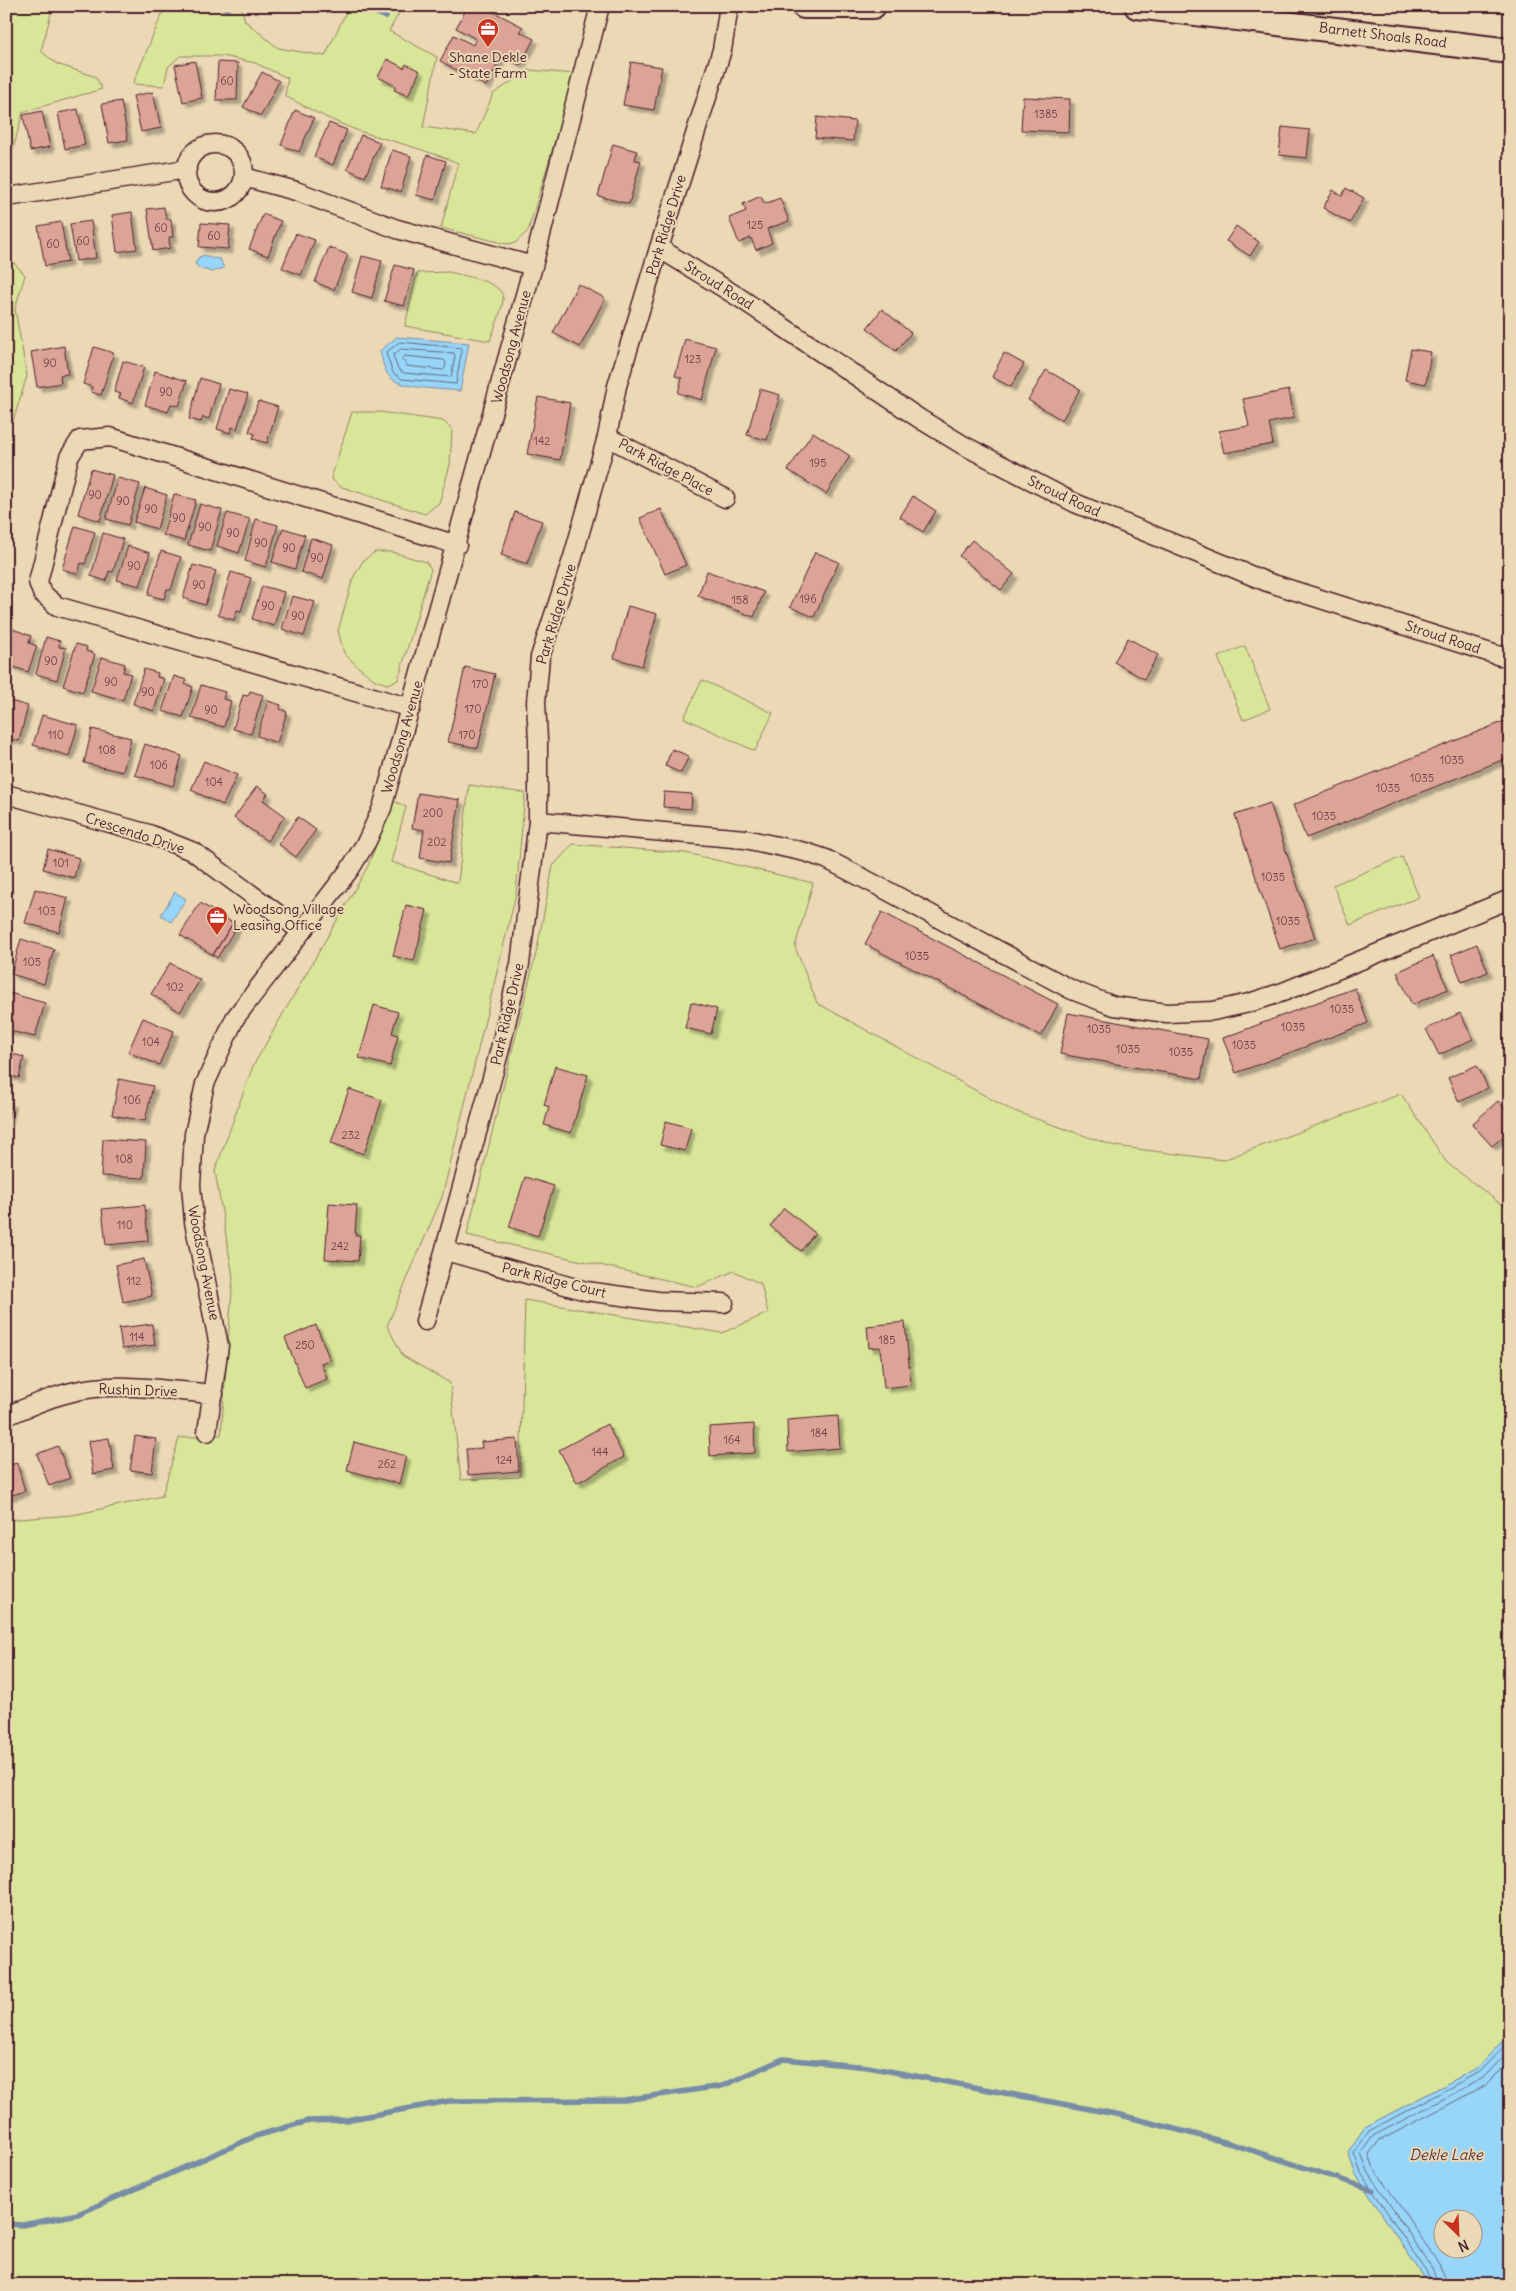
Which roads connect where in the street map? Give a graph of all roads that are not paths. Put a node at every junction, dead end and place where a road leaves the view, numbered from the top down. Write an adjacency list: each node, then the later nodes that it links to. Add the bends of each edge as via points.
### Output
1 (600, 6): 11 (street, Woodsong Avenue)
2 (729, 6): 10 (street, Park Ridge Drive, via 722,50)
3 (804, 6): 4 (main road)
4 (872, 6)
5 (1137, 6): 6 (main road, Barnett Shoals Road)
6 (1510, 51)
7 (187, 169): 8 (street, via 190,187 203,199 212,202 220,202 236,193); 8 (street, via 196,151 210,145 224,145 240,158); 9 (street)
8 (244, 177): 11 (street, via 296,191 397,229)
9 (14, 196)
10 (659, 248): 12 (street, Park Ridge Drive, via 618,386); 15 (street, Stroud Road, via 740,298 920,419 1075,503 1266,582 1500,656)
11 (533, 266): 14 (street, Woodsong Avenue)
12 (608, 436): 13 (street, Park Ridge Place); 18 (street, Park Ridge Drive, via 540,657 536,702)
13 (725, 498)
14 (457, 545): 16 (street, Woodsong Avenue); 16 (street, via 110,437 80,440 69,456 38,582 42,593 57,606)
15 (1510, 654)
16 (411, 708): 20 (street, Woodsong Avenue, via 382,808 367,842)
17 (7, 799): 20 (street, Crescendo Drive, via 148,834 194,852)
18 (538, 821): 19 (street, via 746,839 805,852 826,859 1072,990 1114,1006 1167,1013 1213,1012 1258,1000); 21 (street, Park Ridge Drive, via 520,964)
19 (1510, 899)
20 (301, 931): 24 (street, Woodsong Avenue, via 235,1018 205,1084 194,1134 190,1185 194,1222 219,1346)
21 (446, 1251): 22 (street, Park Ridge Court, via 586,1291 658,1301); 23 (street, Park Ridge Drive)
22 (724, 1303)
23 (425, 1321)
24 (214, 1394): 25 (street, Rushin Drive, via 86,1389); 26 (street, Woodsong Avenue)
25 (6, 1416)
26 (207, 1432)

